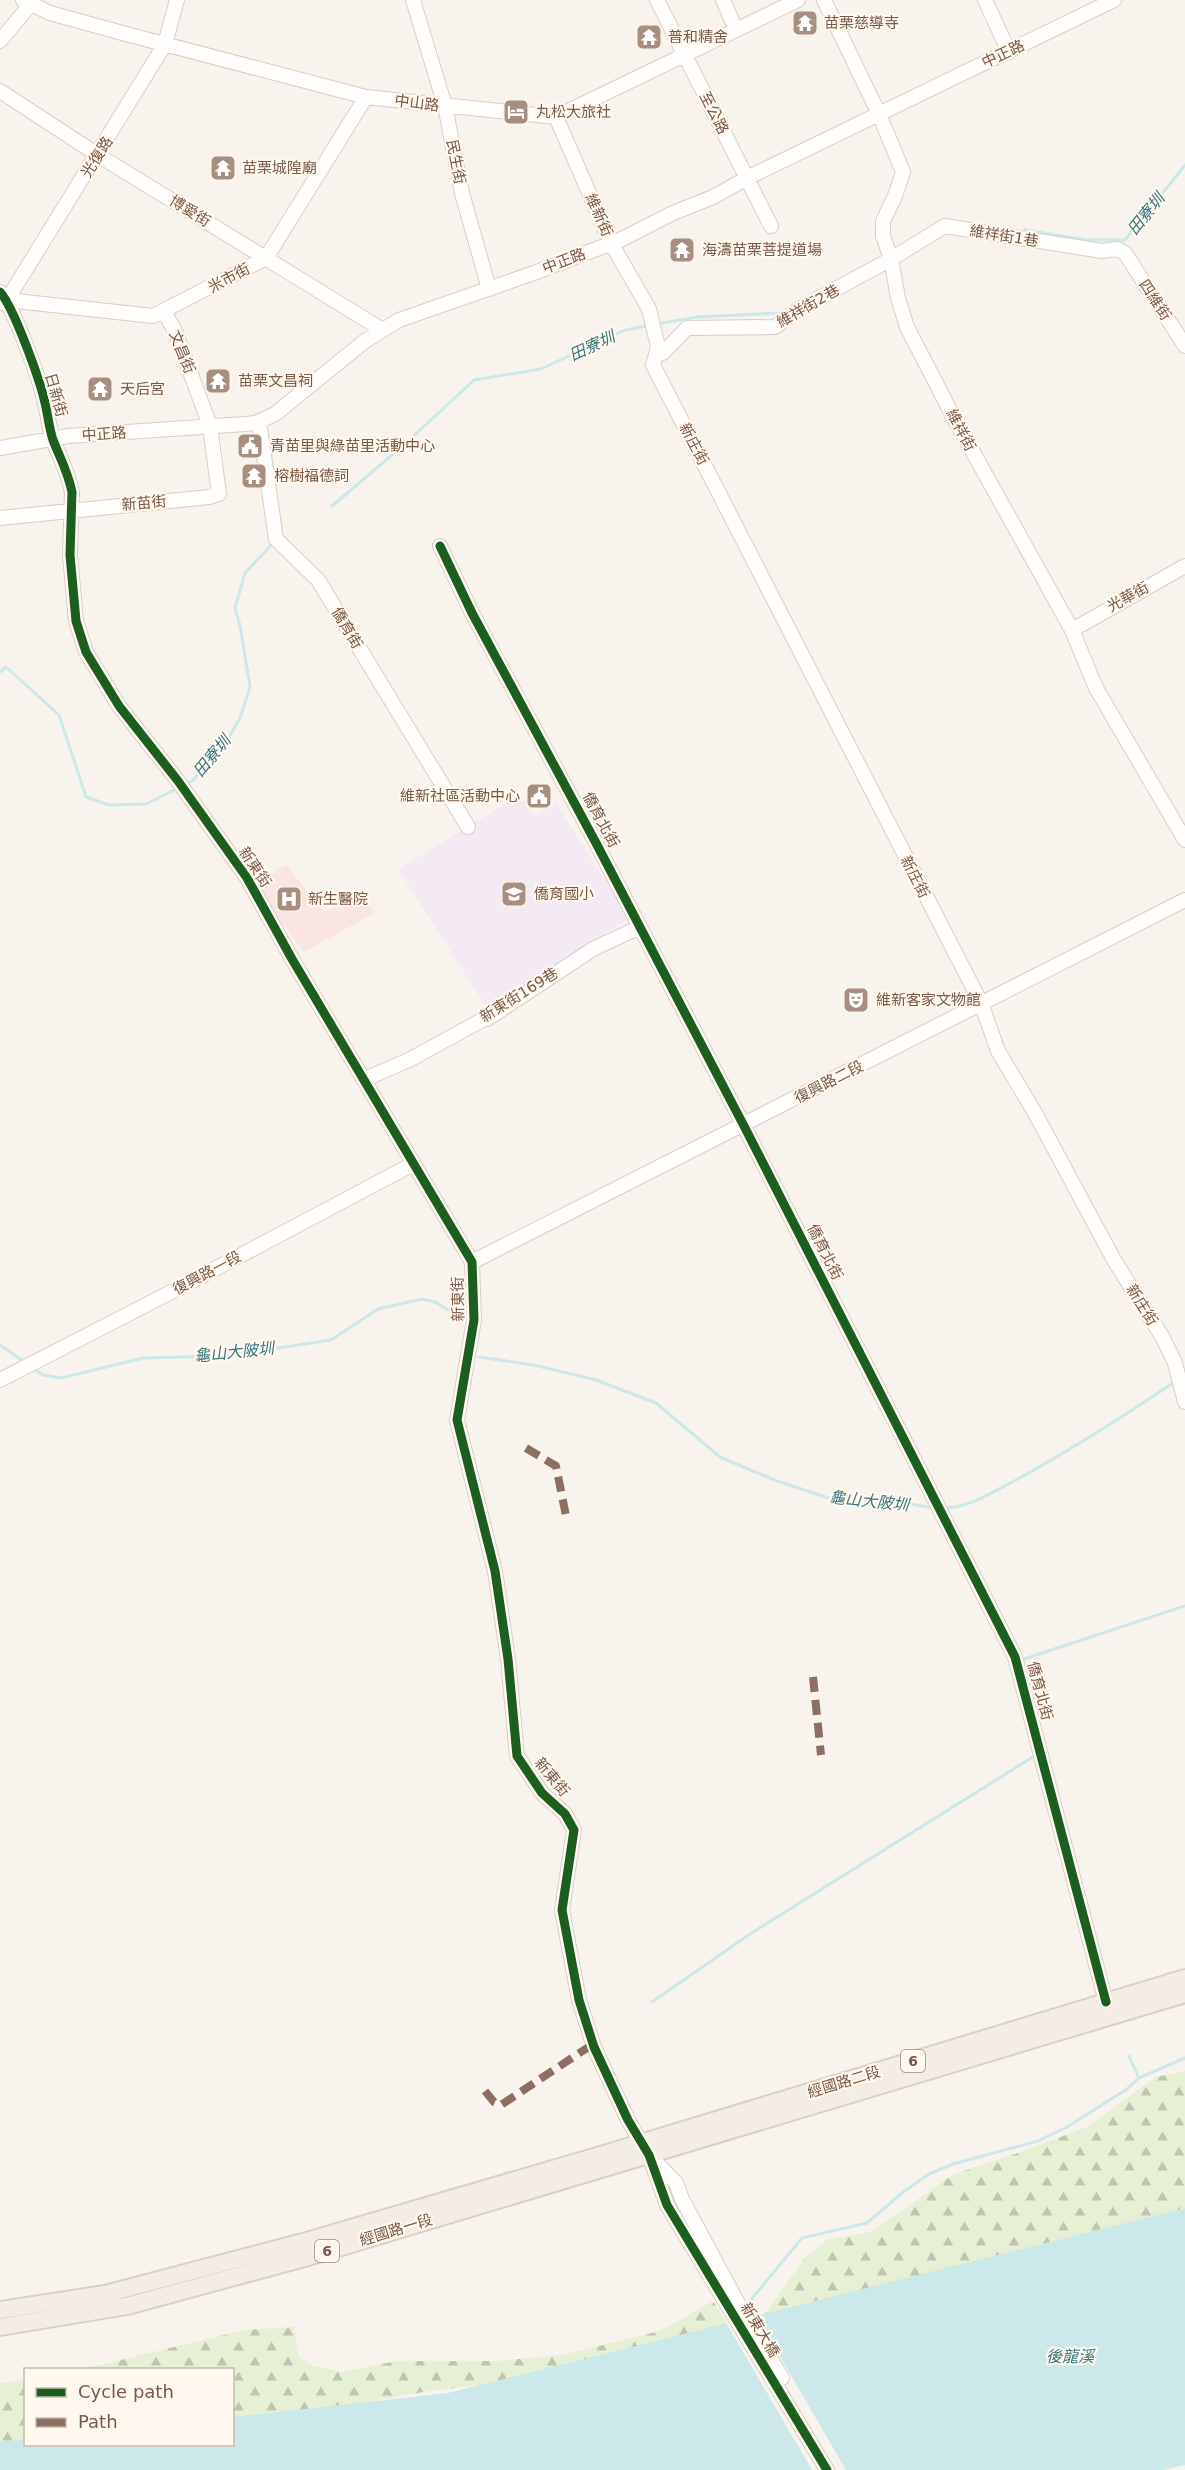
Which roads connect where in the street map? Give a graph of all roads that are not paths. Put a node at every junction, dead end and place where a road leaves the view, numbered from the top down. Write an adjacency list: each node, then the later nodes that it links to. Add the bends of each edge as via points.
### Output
1 (177, 0): 12 (street, 光復路)
2 (413, 0): 17 (street, 民生街)
3 (657, 0): 14 (street, 至公路)
4 (723, 0): 10 (street)
5 (798, 0): 10 (street)
6 (824, 0): 18 (street, 維祥街)
7 (985, 0): 13 (street)
8 (1113, 0): 13 (street, 中正路)
9 (27, 3): 11 (street); 12 (street, 中山路)
10 (736, 30): 14 (street)
11 (0, 41)
12 (165, 44): 16 (street, 中山路); 20 (street, 光復路)
13 (1008, 52): 18 (street, 中正路)
14 (686, 54): 19 (street); 21 (street, 至公路)
15 (0, 91): 20 (street, 博愛街)
16 (366, 97): 17 (street, 中山路); 25 (street, 米市街)
17 (445, 106): 19 (street, 中山路); 27 (street, 民生街, via 462,193)
18 (879, 114): 21 (street, 中正路); 26 (street, 維祥街, via 903,172 883,221 883,236)
19 (556, 117): 23 (street, 維新街)
20 (98, 155): 25 (street, 博愛街); 28 (street, 光復路)
21 (747, 178): 22 (street, 至公路); 23 (street, 中正路)
22 (771, 226)
23 (611, 243): 27 (street, 中正路); 32 (street, 維新街, via 649,309)
24 (1125, 253): 26 (street, 維祥街1巷, via 945,226); 31 (street, 四維街)
25 (266, 258): 29 (street, 米市街); 30 (street, 博愛街)
26 (891, 259): 32 (street, 維祥街2巷, via 799,309 775,327 687,328 663,353); 41 (street, 維祥街, via 907,327)
27 (489, 289): 30 (street, 中正路)
28 (2, 299): 29 (street, 米市街, via 153,316); 35 (street, 日新街, via 44,400)
29 (164, 312): 34 (street, 文昌街, via 175,331)
30 (381, 329): 33 (street, 中正路, via 275,414)
31 (1185, 346)
32 (658, 350): 46 (street, 新庄街, via 652,365)
33 (259, 422): 34 (street, 中正路); 42 (street, 僑育街, via 276,538 318,580)
34 (210, 426): 35 (street, 中正路); 37 (street, 新苗街, via 219,494)
35 (53, 440): 36 (street, 中正路); 37 (street, 日新街, via 68,472)
36 (0, 448)
37 (71, 510): 38 (street, 新苗街); 47 (street, 新東街, via 70,555 76,621 86,652 119,705 247,878)
38 (0, 518)
39 (440, 546): 45 (street, 僑育北街)
40 (1185, 566): 41 (street, 光華街)
41 (1071, 630): 43 (street, 維祥街, via 1096,688)
42 (468, 827)
43 (1185, 840)
44 (1185, 900): 46 (street, 復興路二段)
45 (640, 927): 47 (street, 新東街169巷, via 593,948 488,1019); 48 (street, 僑育北街)
46 (981, 1003): 48 (street, 復興路二段); 52 (street, 新庄街, via 998,1051 1114,1260 1163,1338 1175,1362)
47 (365, 1079): 49 (street, 新東街)
48 (744, 1126): 50 (street, 復興路二段); 55 (street, 僑育北街, via 1015,1657)
49 (413, 1164): 50 (street, 新東街); 51 (street, 復興路一段)
50 (472, 1262): 56 (street, 新東街, via 474,1320 458,1420 495,1571 517,1756 574,1830 562,1910 579,2000 606,2074)
51 (0, 1380)
52 (1185, 1402)
53 (1185, 1978): 55 (main road, 經國路二段 / 6)
54 (1185, 1994): 56 (main road, 經國路二段 / 6)
55 (1106, 2002): 56 (main road, 經國路二段 / 6)
56 (645, 2149): 57 (main road, 經國路一段 / 6, via 105,2294); 58 (main road, 經國路一段 / 6, via 308,2256 127,2306); 59 (street, 新東大橋, via 667,2205); 60 (street, 新東大橋, via 676,2183 740,2307)
57 (0, 2310)
58 (0, 2327)
59 (827, 2470)
60 (837, 2470)

